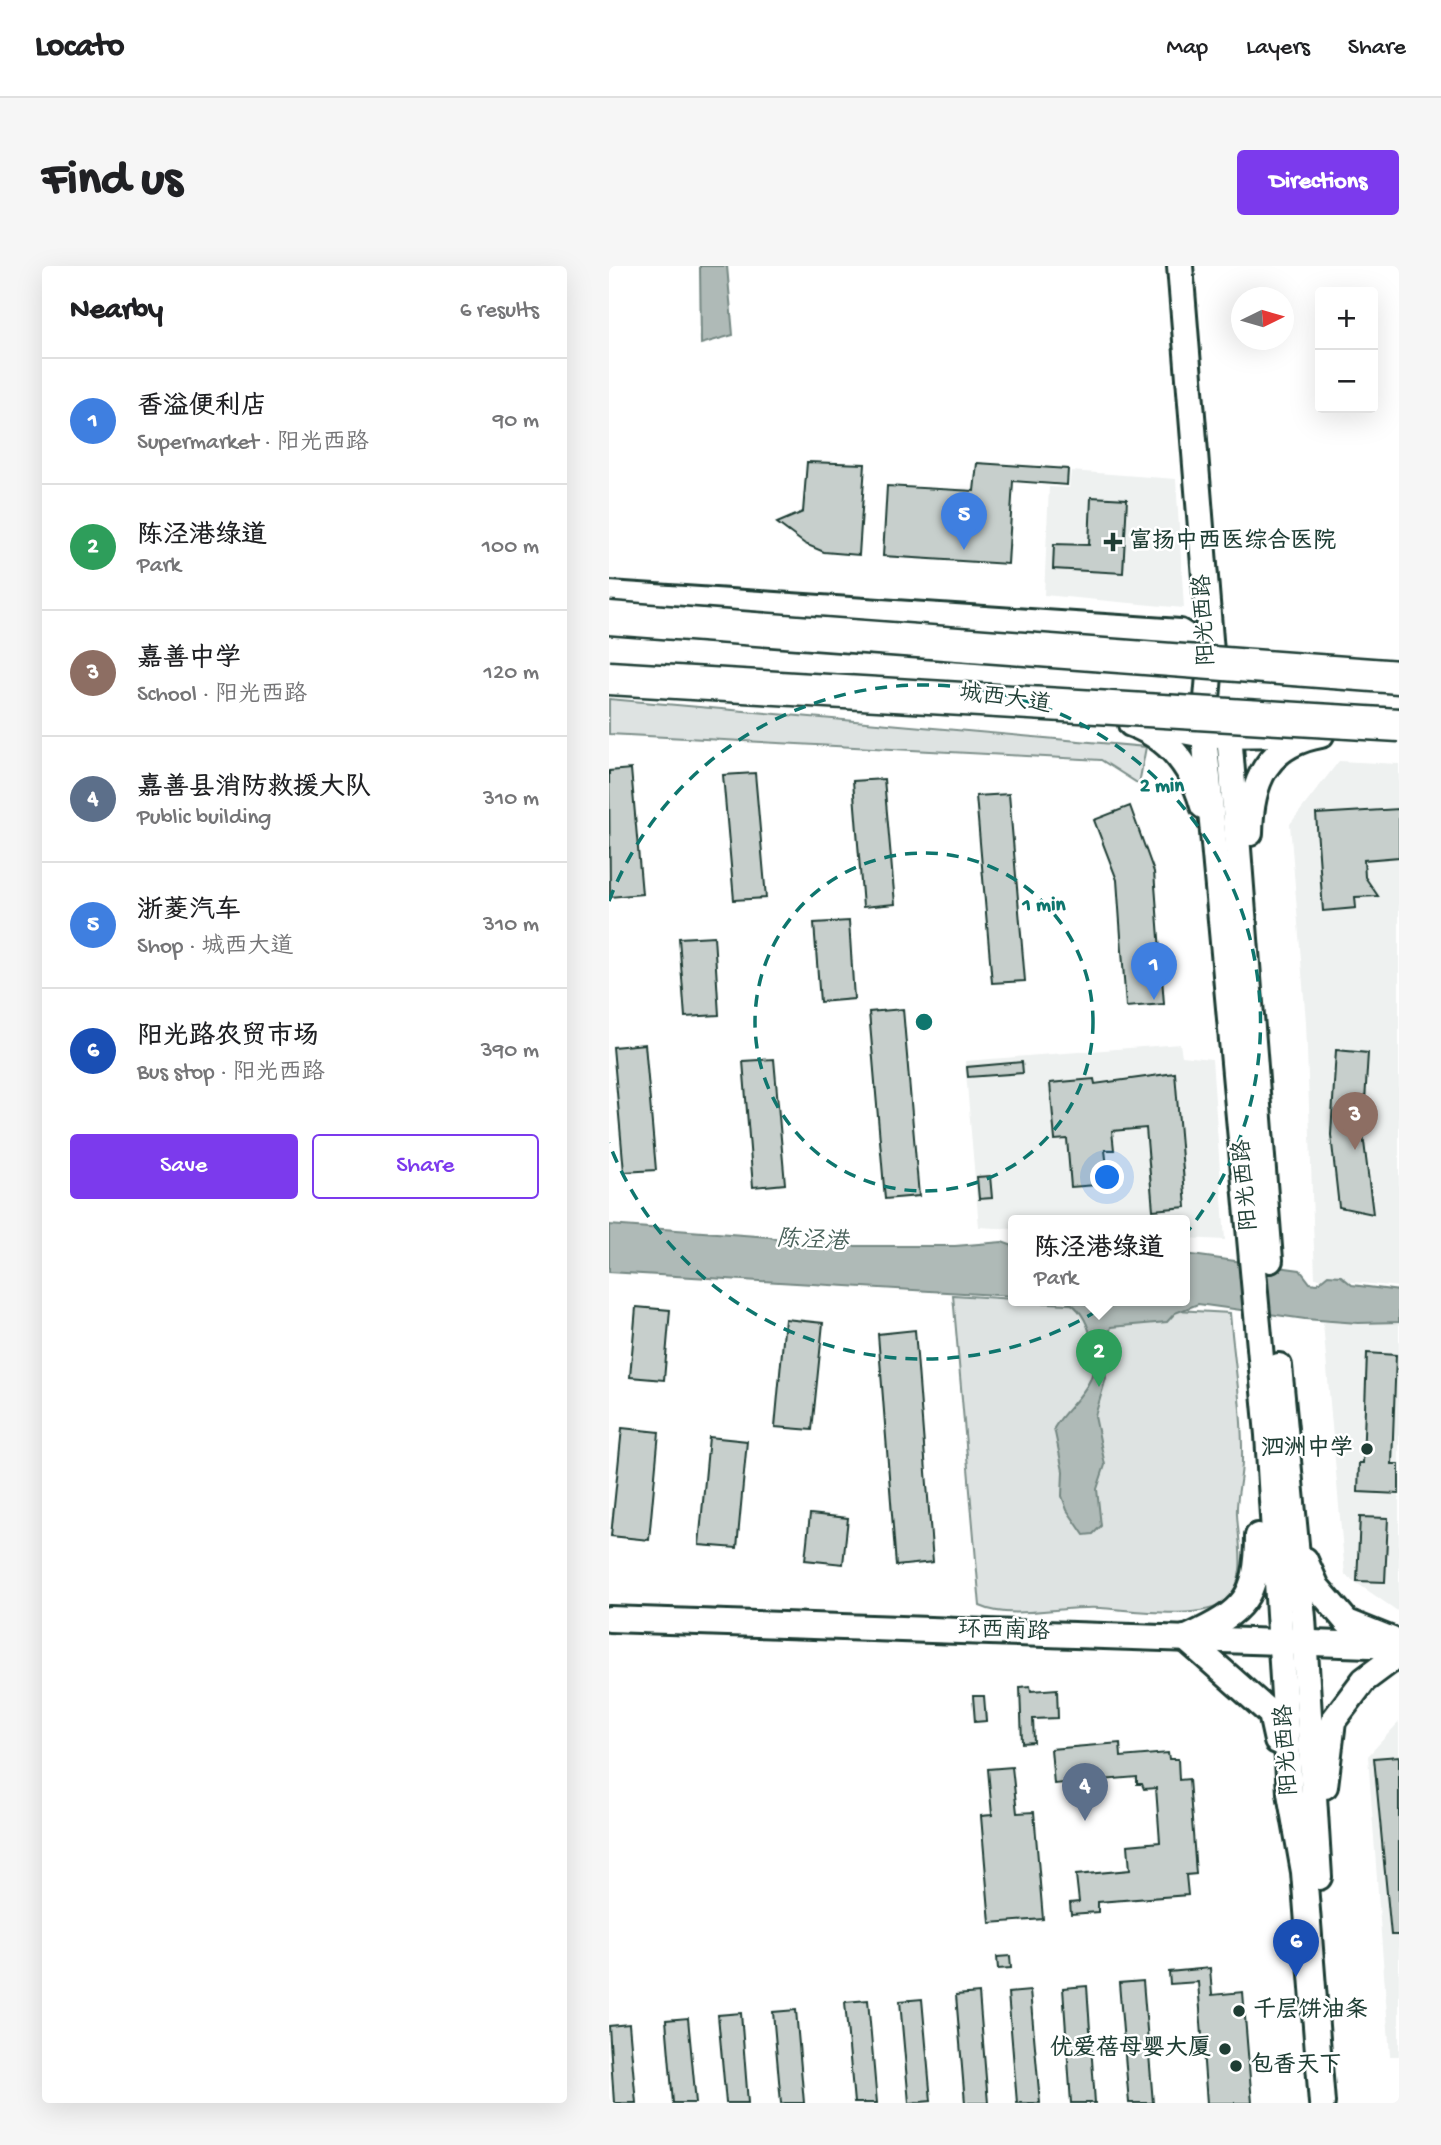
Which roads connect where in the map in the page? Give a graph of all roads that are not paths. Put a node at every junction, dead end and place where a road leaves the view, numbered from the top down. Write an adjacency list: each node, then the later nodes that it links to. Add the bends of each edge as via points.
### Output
1 (1180, 266): 5 (main road, 阳光西路)
2 (609, 594): 5 (main road, 城西大道, via 1180,632)
3 (609, 618): 8 (highway, bridge)
4 (609, 631): 5 (main road, 城西大道, via 1110,665)
5 (1211, 652): 7 (main road, 城西大道); 12 (main road, 阳光西路)
6 (609, 665): 10 (main road, 城西大道, via 929,689)
7 (1399, 667)
8 (1399, 677)
9 (609, 678): 11 (highway, bridge)
10 (1101, 714): 12 (main road, 城西大道); 15 (main road, via 1149,731 1179,755 1197,787)
11 (1399, 725)
12 (1217, 733): 13 (main road, 城西大道); 15 (main road, 阳光西路); 16 (main road)
13 (1330, 733): 14 (main road, 城西大道); 16 (main road, via 1304,738 1277,755 1254,788)
14 (1399, 738)
15 (1215, 851): 17 (main road, 阳光西路)
16 (1243, 914): 17 (main road)
17 (1262, 1255): 18 (main road, 阳光西路)
18 (1267, 1325): 19 (main road, 阳光西路); 20 (main road, 阳光西路)
19 (1269, 1468): 22 (main road, via 1259,1504 1258,1568 1249,1592 1224,1621); 23 (main road, 阳光西路)
20 (1297, 1540): 23 (main road, 阳光西路); 24 (main road, via 1317,1587 1347,1622)
21 (609, 1619): 22 (main road, 环西南路)
22 (1185, 1639): 23 (main road, 环西南路); 26 (main road, via 1271,1714)
23 (1292, 1643): 24 (main road, 环西南路); 26 (main road, 阳光西路); 27 (main road, 阳光西路)
24 (1399, 1644)
25 (1399, 1654): 27 (main road, via 1364,1680 1333,1721)
26 (1290, 1793): 28 (main road, 阳光西路, via 1304,1872)
27 (1316, 1838): 29 (main road, 阳光西路)
28 (1322, 2103)
29 (1337, 2103)

